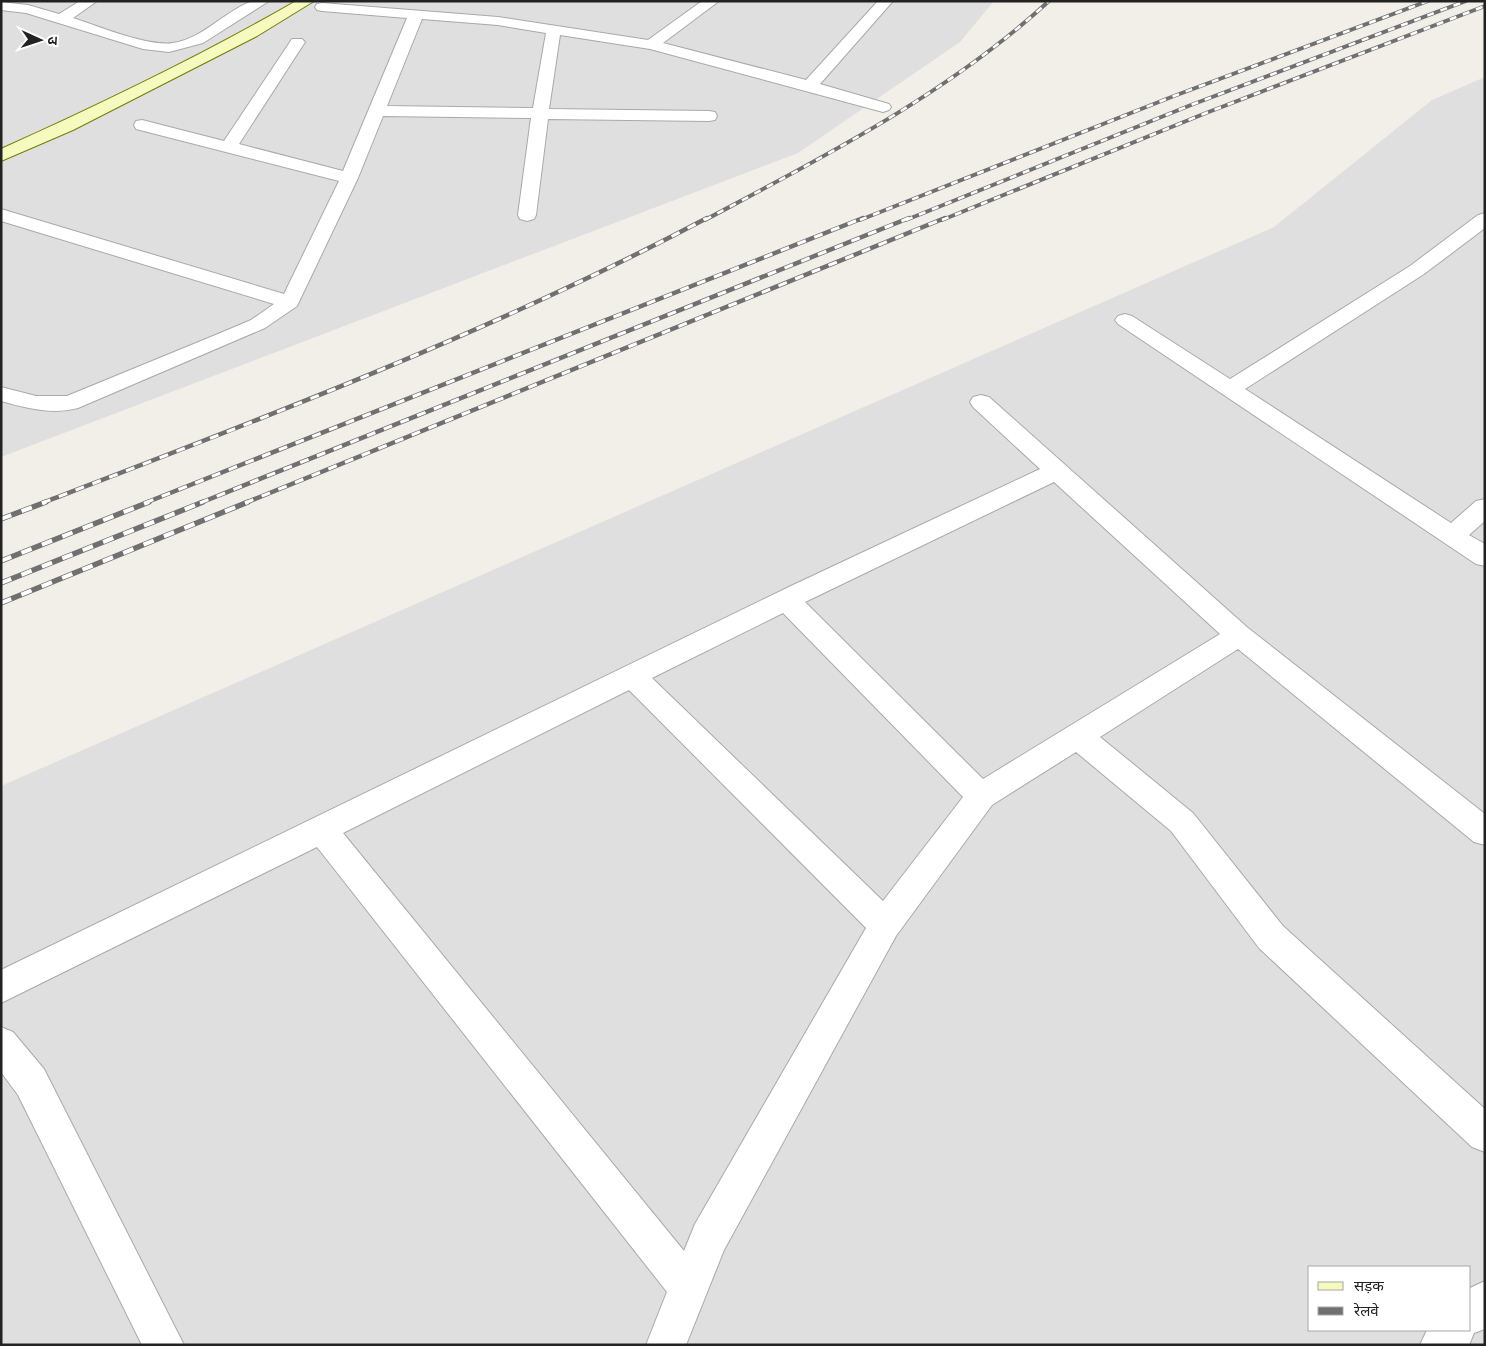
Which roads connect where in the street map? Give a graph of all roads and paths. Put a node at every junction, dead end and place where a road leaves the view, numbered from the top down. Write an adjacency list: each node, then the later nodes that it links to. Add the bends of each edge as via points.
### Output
1 (90, 1): 9 (street)
2 (262, 1): 9 (street, via 191,42 174,47 148,46)
3 (712, 1): 14 (street)
4 (886, 1): 15 (street)
5 (314, 4): 8 (street); 22 (street)
6 (15, 6): 9 (street); 10 (street)
7 (512, 8): 11 (street)
8 (416, 15): 11 (street); 17 (street)
9 (61, 19)
10 (8, 20)
11 (498, 21): 12 (street)
12 (554, 29): 14 (street); 18 (street)
13 (297, 42): 21 (street)
14 (651, 45): 15 (street)
15 (810, 86): 16 (street)
16 (883, 107)
17 (377, 111): 18 (street); 23 (street)
18 (540, 113): 19 (street); 25 (street)
19 (709, 116)
20 (142, 125): 21 (street)
21 (229, 146): 23 (street)
22 (1, 156)
23 (350, 178): 27 (street)
24 (1, 215): 27 (street)
25 (528, 215)
26 (1485, 219): 29 (street, via 1417,270)
27 (290, 302): 30 (street, via 258,324 70,403 36,403)
28 (1125, 320): 29 (street)
29 (1229, 389): 34 (street)
30 (1, 394)
31 (980, 402): 32 (street)
32 (1056, 471): 36 (street); 37 (street)
33 (1485, 507): 34 (street)
34 (1452, 535): 35 (street)
35 (1485, 556)
36 (786, 600): 38 (street); 40 (street)
37 (1239, 635): 39 (street); 42 (street)
38 (632, 676): 41 (street); 43 (street)
39 (1078, 736): 40 (street); 46 (street, via 1182,822 1271,937)
40 (981, 796): 43 (street)
41 (321, 829): 44 (street); 47 (street)
42 (1485, 832)
43 (885, 924): 47 (street, via 709,1238)
44 (1, 987)
45 (1, 1044): 51 (street, via 31,1082)
46 (1485, 1134)
47 (690, 1288): 52 (street)
48 (1485, 1301): 49 (street)
49 (1471, 1314)
50 (1454, 1331): 53 (street)
51 (164, 1345)
52 (666, 1345)
53 (1440, 1345)

